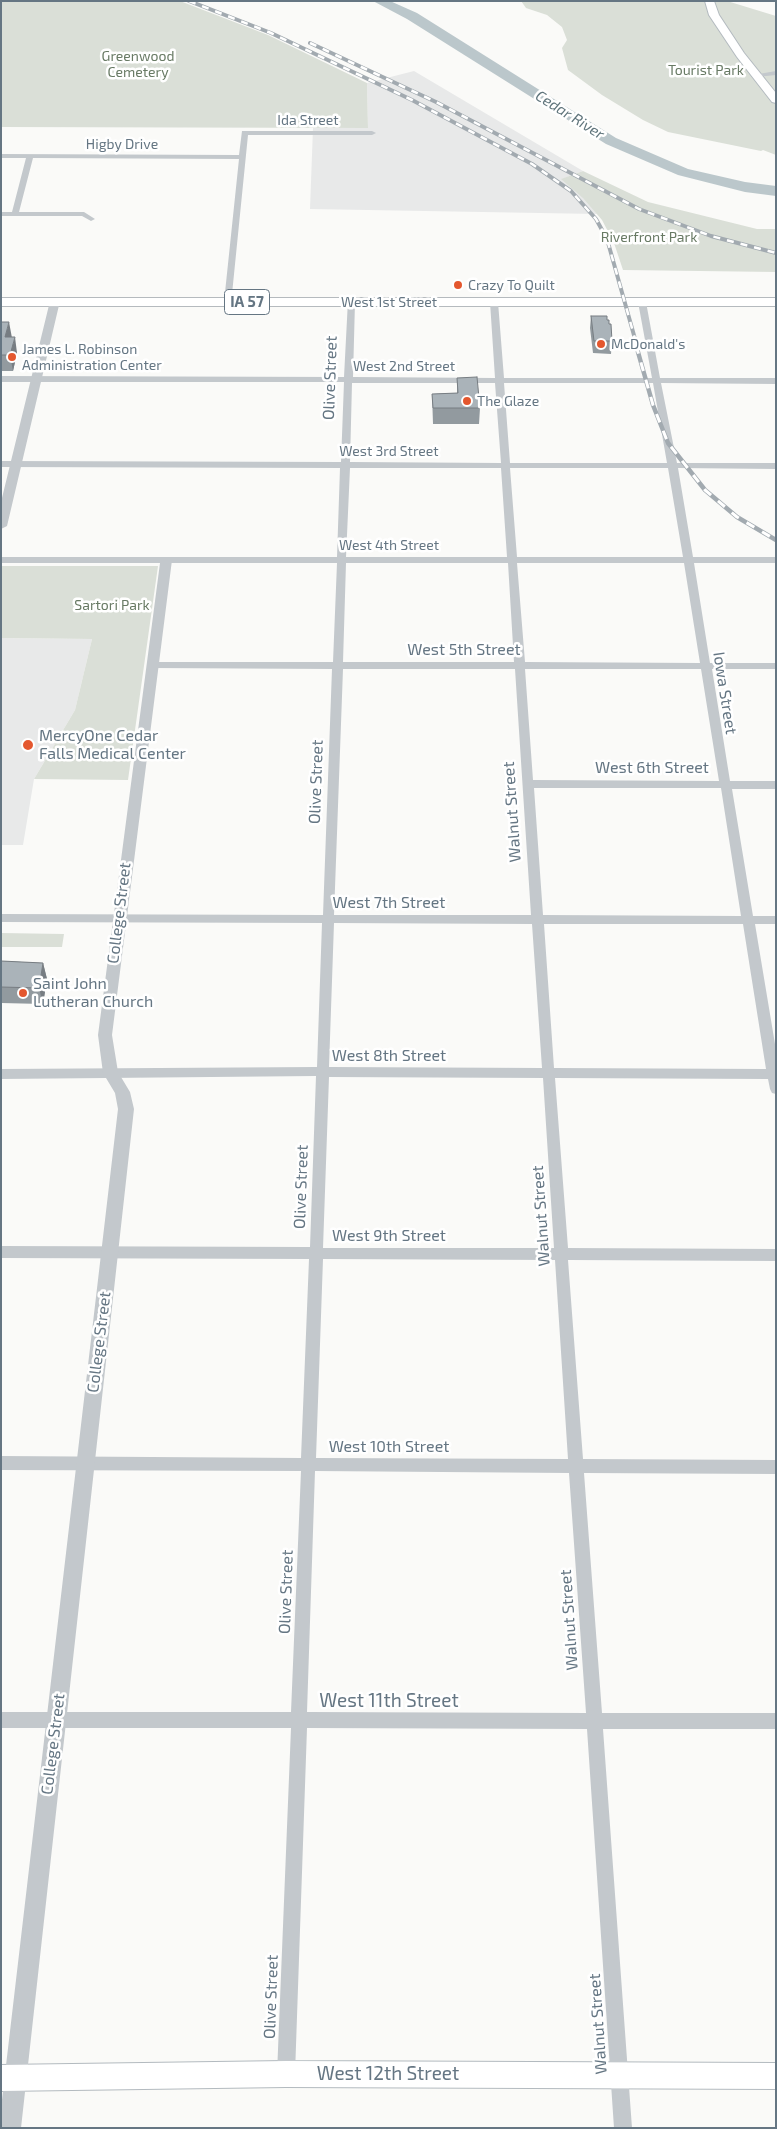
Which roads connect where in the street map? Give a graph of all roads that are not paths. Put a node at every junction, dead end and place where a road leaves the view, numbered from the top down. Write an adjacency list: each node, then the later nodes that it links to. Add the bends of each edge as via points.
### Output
1 (709, 1): 3 (main road, via 728,37)
2 (776, 73): 3 (street)
3 (756, 75): 4 (main road)
4 (776, 100)
5 (372, 133): 8 (street, Ida Street, via 245,133)
6 (1, 156): 7 (street, Higby Drive)
7 (30, 156): 8 (street, Higby Drive); 10 (street)
8 (242, 157): 14 (street)
9 (1, 214): 10 (street)
10 (15, 214): 11 (street, via 84,214)
11 (92, 219)
12 (1, 302): 13 (main road, West 1st Street / IA 57)
13 (55, 302): 14 (main road, West 1st Street / IA 57); 20 (street)
14 (228, 302): 15 (main road, West 1st Street / IA 57)
15 (351, 302): 16 (main road, West 1st Street / IA 57); 21 (street, Olive Street)
16 (494, 302): 17 (main road, West 1st Street / IA 57); 22 (street, Walnut Street)
17 (642, 302): 18 (main road, West 1st Street / IA 57); 23 (street, Iowa Street)
18 (776, 302)
19 (1, 379): 20 (street, West 2nd Street)
20 (36, 380): 21 (street, West 2nd Street); 26 (street)
21 (348, 380): 22 (street, West 2nd Street); 27 (street, Olive Street)
22 (499, 380): 23 (street, West 2nd Street); 28 (street, Walnut Street)
23 (658, 380): 24 (street, West 2nd Street); 29 (street, Iowa Street)
24 (776, 381)
25 (1, 464): 26 (street, West 3rd Street)
26 (16, 464): 27 (street, West 3rd Street); 31 (street)
27 (345, 465): 28 (street, West 3rd Street); 34 (street, Olive Street)
28 (505, 465): 29 (street, West 3rd Street); 35 (street, Walnut Street)
29 (672, 465): 30 (street, West 3rd Street); 36 (street, Iowa Street)
30 (776, 466)
31 (1, 526)
32 (1, 560): 33 (street, West 4th Street)
33 (166, 560): 34 (street, West 4th Street); 38 (street, College Street)
34 (341, 560): 35 (street, West 4th Street); 39 (street, Olive Street)
35 (512, 560): 36 (street, West 4th Street); 40 (street, Walnut Street)
36 (687, 560): 37 (street, West 4th Street); 41 (street, Iowa Street)
37 (776, 560)
38 (152, 664): 39 (street, West 5th Street); 47 (street, College Street)
39 (337, 665): 40 (street, West 5th Street); 48 (street, Olive Street)
40 (519, 665): 41 (street, West 5th Street); 43 (street, Walnut Street)
41 (705, 665): 42 (street, West 5th Street); 44 (street, Iowa Street)
42 (776, 666)
43 (528, 784): 44 (street, West 6th Street); 49 (street, Walnut Street)
44 (725, 785): 45 (street, West 6th Street); 50 (street, Iowa Street)
45 (776, 785)
46 (1, 918): 47 (street, West 7th Street)
47 (118, 919): 48 (street, West 7th Street); 53 (street, College Street, via 105,1034)
48 (328, 919): 49 (street, West 7th Street); 52 (street, Olive Street)
49 (537, 920): 50 (street, West 7th Street); 54 (street, Walnut Street)
50 (748, 920): 51 (street, West 7th Street); 56 (street, Iowa Street)
51 (776, 920)
52 (322, 1072): 53 (street, West 8th Street); 54 (street, West 8th Street); 60 (street, Olive Street)
53 (111, 1073): 55 (street, West 8th Street); 59 (street, College Street, via 122,1092 126,1110)
54 (548, 1073): 56 (street, West 8th Street); 61 (street, Walnut Street)
55 (1, 1074)
56 (774, 1074): 57 (street, Iowa Street)
57 (776, 1089)
58 (1, 1252): 59 (street, West 9th Street)
59 (110, 1252): 60 (street, West 9th Street); 64 (street, College Street)
60 (316, 1253): 61 (street, West 9th Street); 65 (street, Olive Street)
61 (561, 1254): 62 (street, West 9th Street); 66 (street, Walnut Street)
62 (776, 1255)
63 (1, 1463): 64 (street, West 10th Street)
64 (85, 1464): 65 (street, West 10th Street); 69 (street, College Street)
65 (308, 1464): 66 (street, West 10th Street); 70 (street, Olive Street)
66 (576, 1466): 67 (street, West 10th Street); 71 (street, Walnut Street)
67 (776, 1467)
68 (1, 1720): 69 (street, West 11th Street)
69 (56, 1720): 70 (street, West 11th Street); 76 (street, College Street)
70 (299, 1720): 71 (street, West 11th Street); 73 (street, Olive Street)
71 (594, 1721): 72 (street, West 11th Street); 74 (street, Walnut Street)
72 (776, 1721)
73 (286, 2074): 74 (main road, West 12th Street); 76 (main road, West 12th Street)
74 (619, 2076): 75 (main road, West 12th Street); 78 (street, Walnut Street)
75 (776, 2076)
76 (8, 2078): 77 (street, College Street)
77 (10, 2128)
78 (623, 2128)

